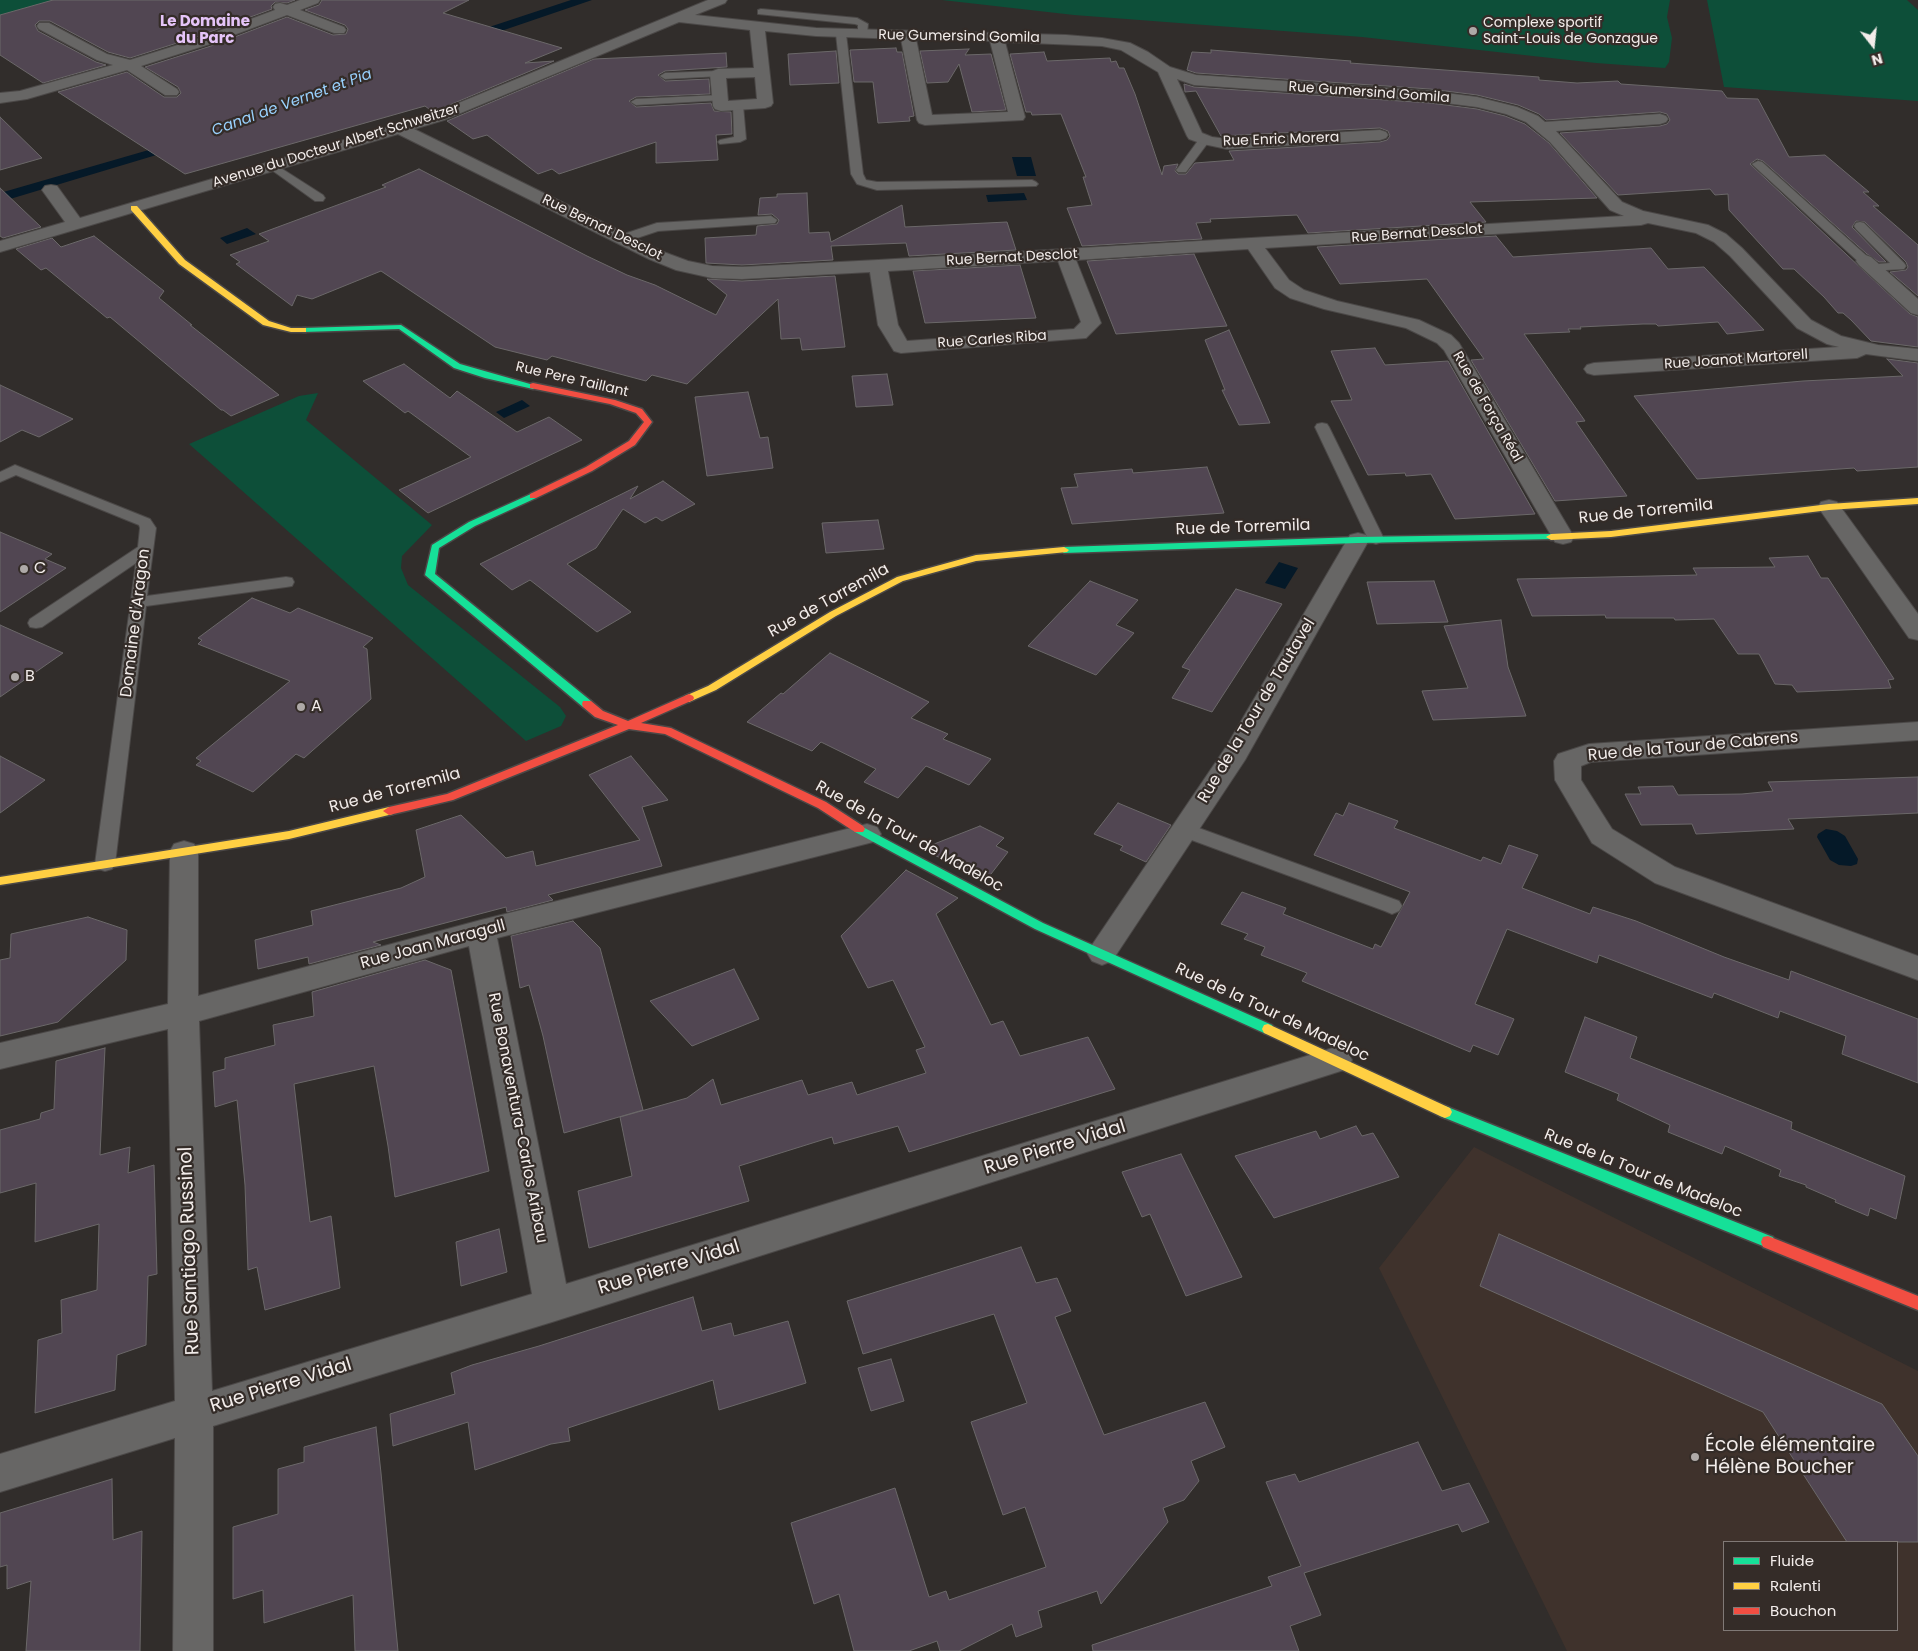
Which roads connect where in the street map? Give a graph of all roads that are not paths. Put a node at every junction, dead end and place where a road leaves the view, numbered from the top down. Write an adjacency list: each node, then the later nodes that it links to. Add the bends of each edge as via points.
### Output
1 (312, 0): 4 (street)
2 (716, 2): 5 (street, Avenue du Docteur Albert Schweitzer); 6 (street, Rue Gumersind Gomila)
3 (265, 3): 4 (street)
4 (290, 10): 8 (street); 13 (street, via 159,56)
5 (679, 18): 6 (street, Rue Gumersind Gomila); 27 (street, Avenue du Docteur Albert Schweitzer, via 468,106)
6 (753, 21): 9 (street, Rue Gumersind Gomila); 10 (lane, via 857,20 863,24); 17 (street)
7 (44, 26): 14 (street)
8 (339, 30)
9 (841, 34): 10 (street, Rue Gumersind Gomila); 34 (lane, via 857,174 861,182 877,186)
10 (862, 34): 11 (street, Rue Gumersind Gomila)
11 (908, 36): 12 (street, Rue Gumersind Gomila); 12 (street, via 925,120 1017,117)
12 (997, 38): 16 (street, Rue Gumersind Gomila, via 1066,39 1125,46)
13 (128, 56): 14 (street); 20 (street); 21 (street, via 21,96)
14 (102, 57): 15 (street)
15 (84, 62)
16 (1165, 70): 26 (street, Rue Gumersind Gomila, via 1194,80 1477,102 1511,110 1532,119); 29 (street, Rue Enric Morera, via 1195,136)
17 (762, 72): 18 (street); 24 (street, via 765,103)
18 (718, 74): 19 (lane); 22 (street)
19 (665, 76)
20 (171, 92)
21 (0, 98)
22 (721, 101): 23 (lane); 24 (street, via 721,106)
23 (640, 105)
24 (738, 105): 30 (lane, via 740,139)
25 (1660, 119): 26 (street)
26 (1541, 127): 38 (street, Rue Gumersind Gomila, via 1556,139 1616,206)
27 (401, 129): 32 (street, Avenue du Docteur Albert Schweitzer); 42 (street, Rue Bernat Desclot)
28 (1380, 135): 29 (street, Rue Enric Morera, via 1227,144)
29 (1204, 140): 33 (lane)
30 (724, 142)
31 (1758, 164): 46 (lane)
32 (273, 166): 36 (lane); 37 (street, Avenue du Docteur Albert Schweitzer)
33 (1182, 170)
34 (1032, 184)
35 (51, 190): 40 (street)
36 (320, 198)
37 (134, 208): 40 (street, Avenue du Docteur Albert Schweitzer); 64 (street, Rue Pere Taillant, via 182,262 266,323 291,330 400,327 457,366 639,410 648,422 632,443 589,469 472,524 434,546 430,575 599,714)
38 (1655, 219): 43 (street, Rue Bernat Desclot); 49 (street, Rue Gumersind Gomila, via 1702,229 1720,238 1804,324 1834,340)
39 (771, 220): 42 (lane, via 657,227)
40 (76, 225): 44 (street, Avenue du Docteur Albert Schweitzer)
41 (1860, 226): 46 (lane, via 1900,266)
42 (622, 239): 47 (street, Rue Bernat Desclot, via 683,266 712,272)
43 (1254, 244): 45 (street, Rue Bernat Desclot); 57 (street, Rue de Força Réal, via 1282,284 1297,294 1412,324 1444,339 1452,347)
44 (0, 247)
45 (1065, 255): 47 (street, Rue Bernat Desclot); 47 (street, Rue Carles Riba, via 1091,323 1079,334 901,346 888,325)
46 (1869, 265): 48 (street)
47 (878, 266)
48 (1918, 309)
49 (1878, 351): 50 (street, Rue Gumersind Gomila); 51 (street, Rue Joanot Martorell)
50 (1918, 356)
51 (1594, 369)
52 (1322, 427): 58 (lane)
53 (8, 466): 54 (lane, Domaine d'Aragon); 59 (lane, Domaine d'Aragon, via 145,522 148,528)
54 (0, 478)
55 (1918, 501): 56 (street, Rue de Torremila)
56 (1829, 507): 57 (street, Rue de Torremila); 63 (street)
57 (1564, 537): 58 (street, Rue de Torremila)
58 (1367, 540): 64 (street, Rue de Torremila, via 1070,550 976,558 900,579 833,614 712,688); 66 (street, Rue de la Tour de Tautavel)
59 (146, 550): 61 (lane, Domaine d'Aragon); 62 (lane)
60 (286, 582): 61 (lane)
61 (140, 602): 69 (lane, Domaine d'Aragon)
62 (36, 623)
63 (1918, 632)
64 (628, 725): 67 (street, Rue de la Tour de Madeloc, via 667,731 822,805); 68 (street, Rue de Torremila, via 449,797 289,835)
65 (1918, 731): 74 (street, Rue de la Tour de Cabrens, via 1589,753 1567,761 1568,780 1602,836 1665,875)
66 (1185, 830): 71 (lane); 73 (street, Rue de la Tour de Tautavel)
67 (867, 834): 72 (street, Rue Joan Maragall); 73 (street, Rue de la Tour de Madeloc, via 1039,926)
68 (184, 851): 69 (street, Rue de Torremila); 75 (street, Rue Santiago Russinol)
69 (105, 864): 70 (street, Rue de Torremila)
70 (0, 881)
71 (1392, 906)
72 (481, 931): 75 (street, Rue Joan Maragall); 79 (street, Rue Bonaventura-Carlos Aribau)
73 (1102, 953): 77 (street, Rue de la Tour de Madeloc)
74 (1918, 968)
75 (183, 1013): 76 (street, Rue Joan Maragall); 80 (street, Rue Santiago Russinol)
76 (0, 1056)
77 (1336, 1060): 78 (street, Rue de la Tour de Madeloc, via 1419,1101); 79 (street, Rue Pierre Vidal)
78 (1918, 1303)
79 (552, 1305): 80 (street, Rue Pierre Vidal)
80 (194, 1413): 81 (street, Rue Pierre Vidal); 82 (street, Rue Santiago Russinol)
81 (0, 1473)
82 (193, 1651)

